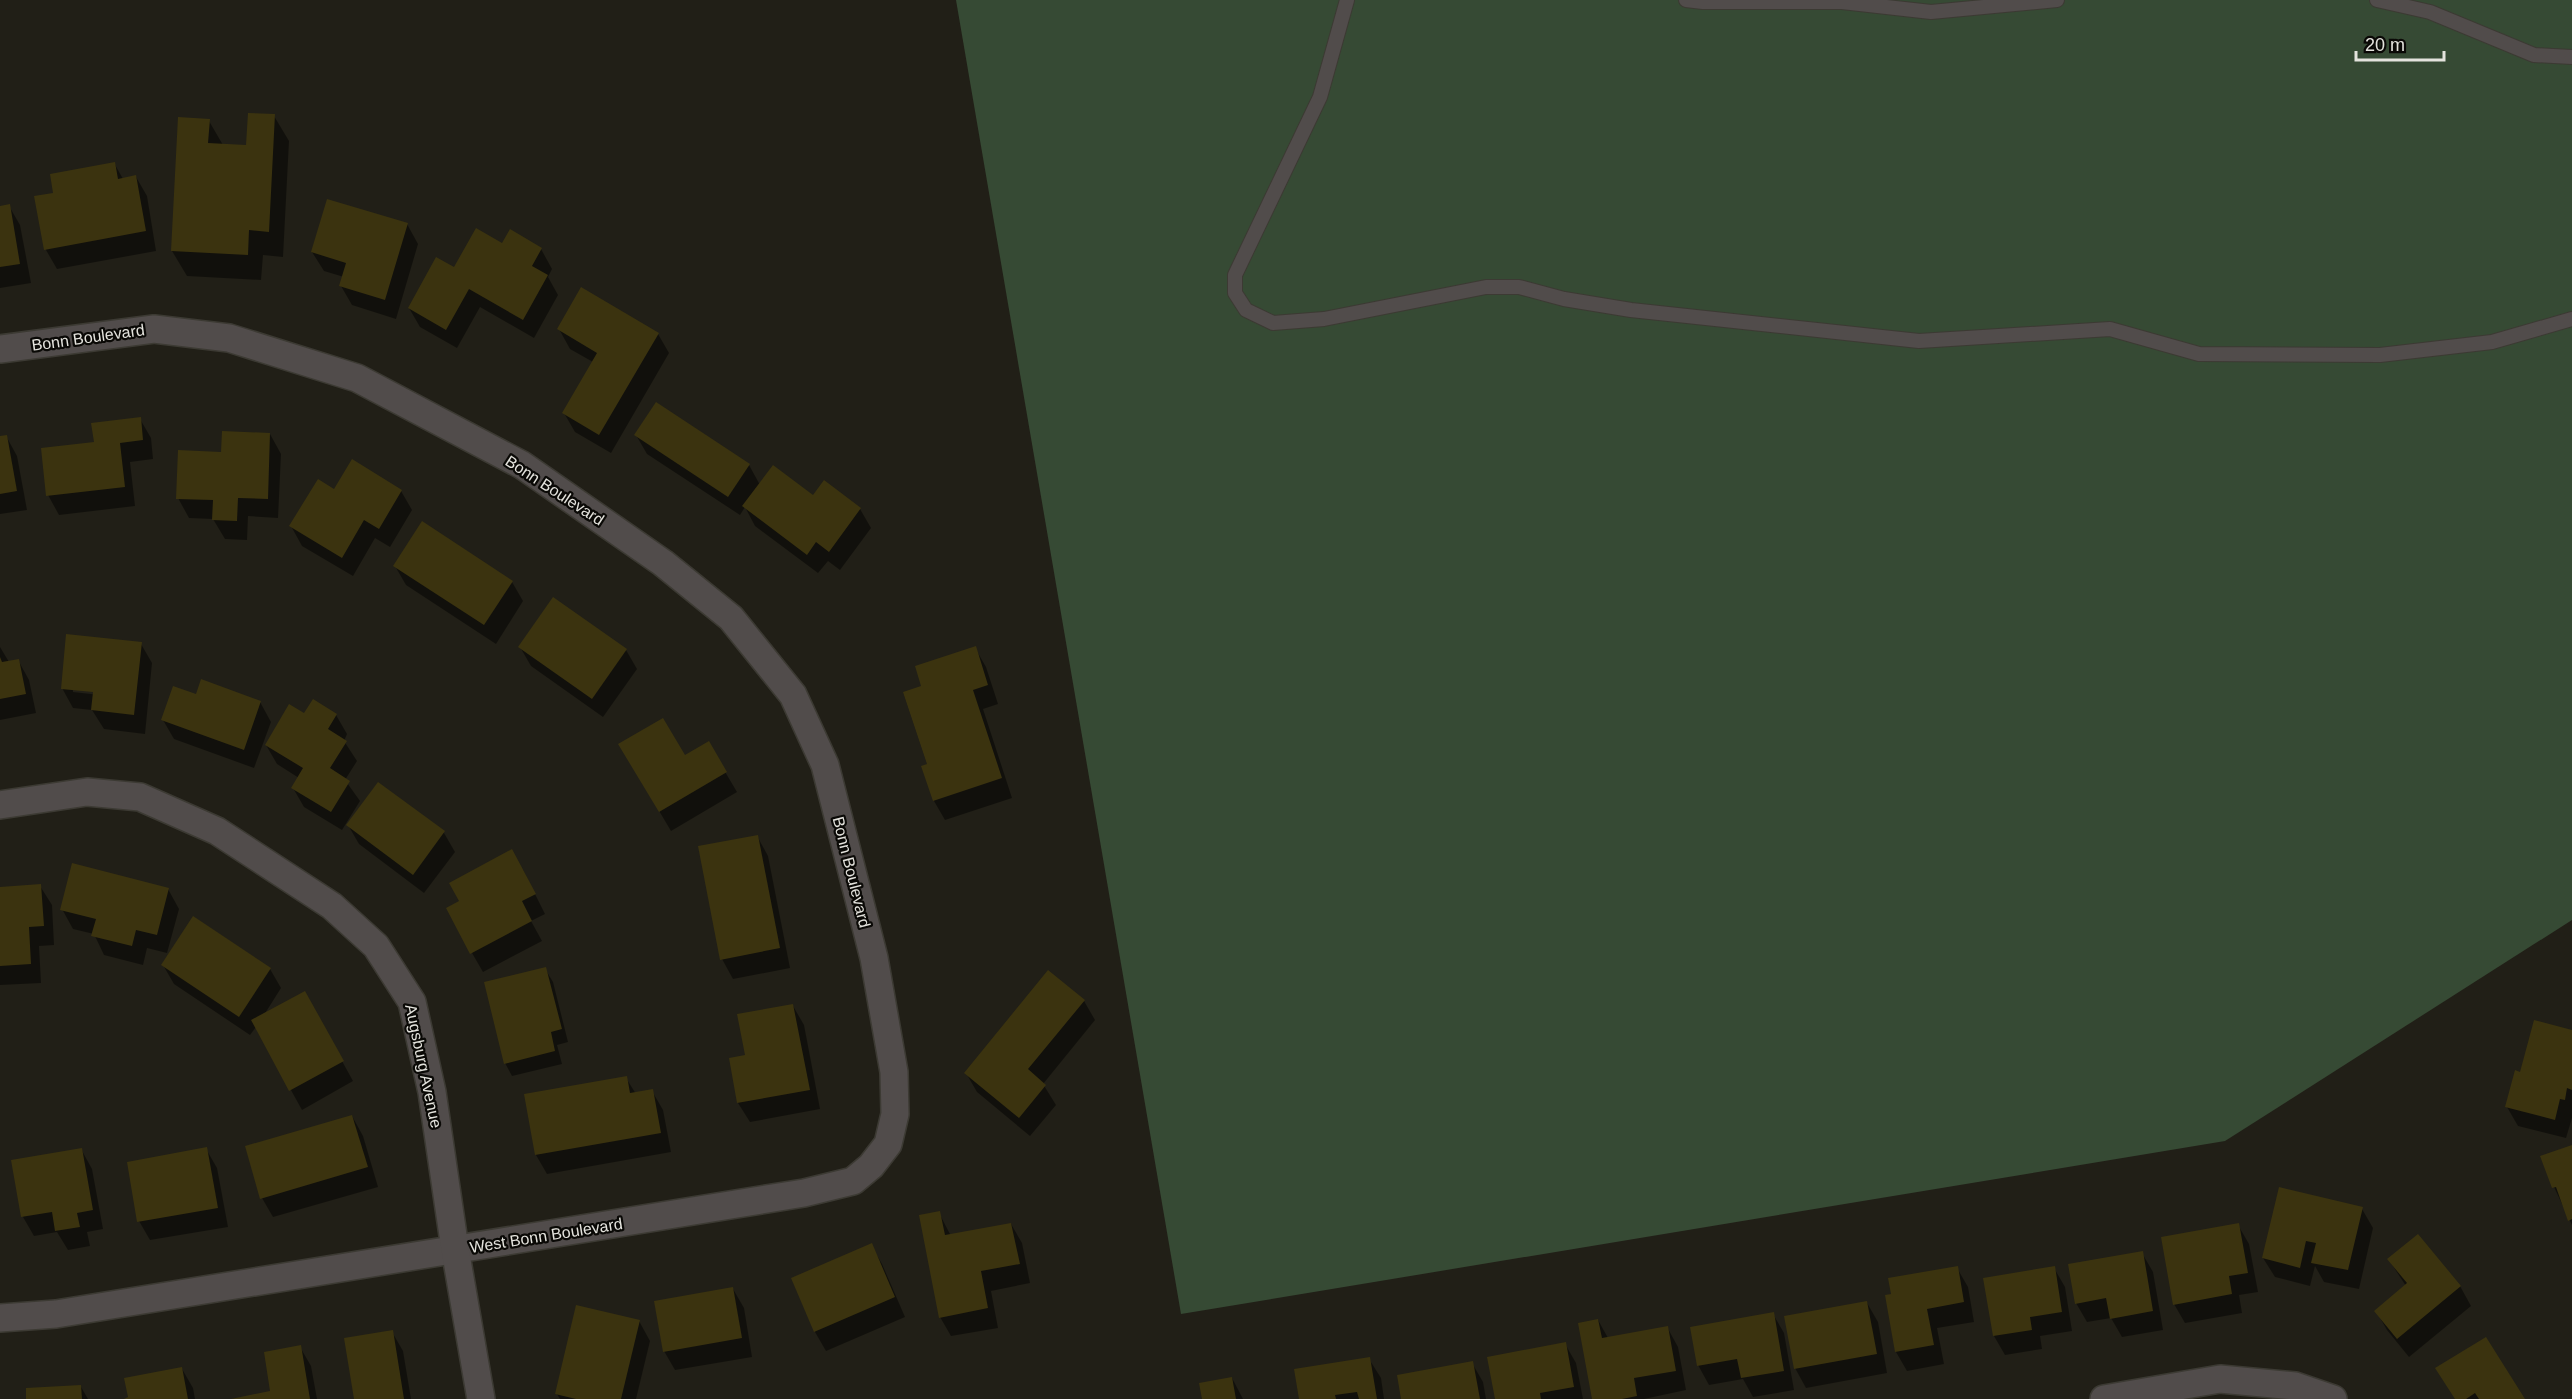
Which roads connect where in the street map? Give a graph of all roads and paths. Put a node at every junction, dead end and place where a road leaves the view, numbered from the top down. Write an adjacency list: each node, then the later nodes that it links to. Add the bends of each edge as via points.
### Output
1 (1347, 0): 6 (lane, via 1320,97 1236,275 1235,293 1246,310 1273,323 1324,319 1486,287 1519,287 1631,310 1919,341 2110,329 2199,354 2380,356 2492,342)
2 (1686, 0): 3 (lane, via 1842,2 1931,12)
3 (2057, 0)
4 (2377, 0): 5 (lane, via 2430,12 2534,55)
5 (2572, 57)
6 (2572, 319)
7 (0, 349): 9 (street, Bonn Boulevard, via 154,328 230,338 357,378 522,465 663,563 731,618 793,695 825,765)
8 (0, 805): 10 (street, Augsburg Avenue, via 87,792 140,797 217,831 332,906 376,946 412,1002 432,1092)
9 (874, 958): 10 (street, West Bonn Boulevard, via 894,1072 895,1114 888,1144 853,1181 804,1194)
10 (455, 1250): 11 (street, West Bonn Boulevard, via 56,1314); 13 (street, Augsburg Avenue)
11 (0, 1318)
12 (2325, 1397): 14 (street, via 2295,1386 2220,1379)
13 (481, 1399)
14 (2104, 1399)

